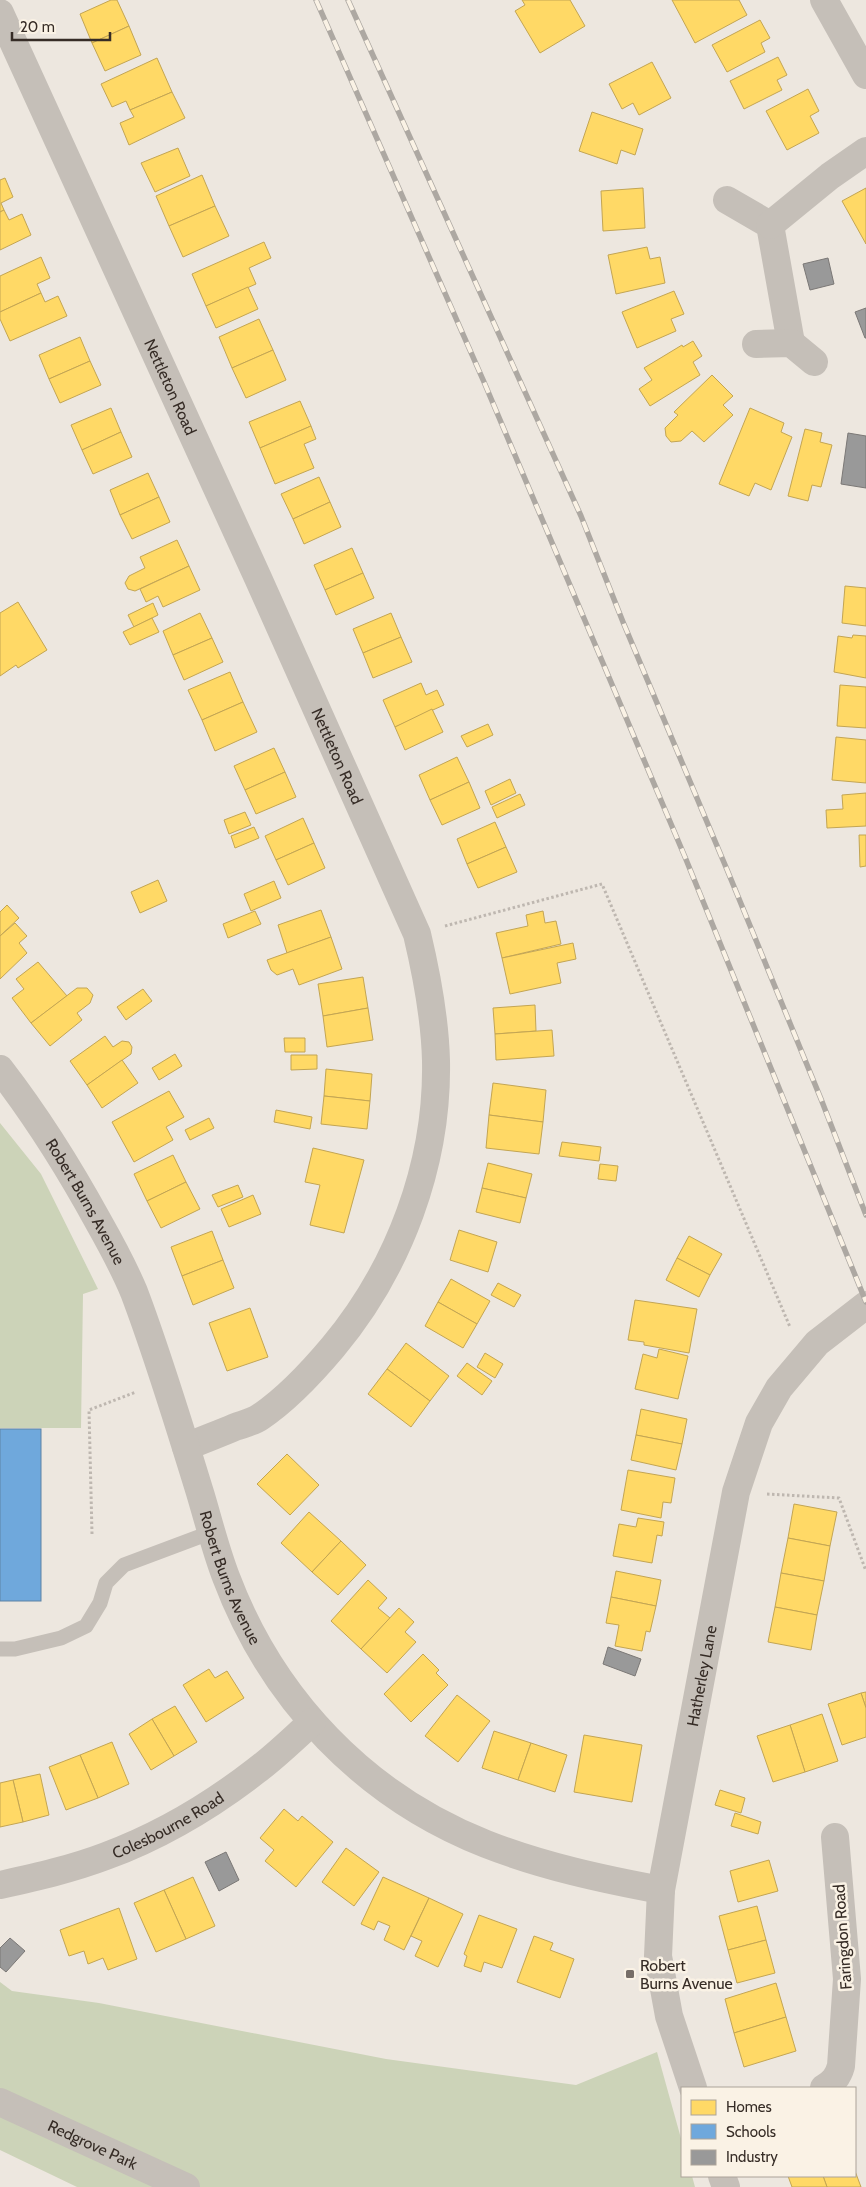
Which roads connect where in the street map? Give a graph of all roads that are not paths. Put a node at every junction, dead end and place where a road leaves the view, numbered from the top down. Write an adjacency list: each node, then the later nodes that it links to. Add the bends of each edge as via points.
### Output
1 (824, 0): 3 (street)
2 (0, 13): 12 (street, Nettleton Road, via 417,934 434,1018 436,1061 428,1147 404,1230 367,1301 318,1365 289,1393 258,1418)
3 (866, 75)
4 (866, 150): 6 (street)
5 (726, 200): 6 (street)
6 (770, 225): 8 (street)
7 (756, 344): 8 (street)
8 (791, 344): 9 (street)
9 (814, 362)
10 (0, 1069): 12 (street, Robert Burns Avenue, via 78,1184 133,1290)
11 (866, 1305): 18 (street, Hatherley Lane, via 810,1352 779,1388 759,1423 736,1492)
12 (186, 1447): 13 (street, Robert Burns Avenue)
13 (212, 1532): 14 (lane, via 124,1565 106,1583 100,1603 86,1626 61,1638 15,1649); 15 (street, Robert Burns Avenue, via 224,1574 249,1629 284,1689)
14 (0, 1649)
15 (312, 1722): 17 (street, Colesbourne Road, via 259,1769 226,1793 157,1834 106,1856 54,1873); 18 (street, Robert Burns Avenue, via 375,1782 448,1827 549,1864)
16 (835, 1837): 20 (street, Faringdon Road, via 847,1979 841,2066 838,2076)
17 (0, 1885)
18 (661, 1890): 19 (street, Hatherley Lane, via 658,1956 669,2016)
19 (693, 2087)
20 (826, 2087)
21 (0, 2102): 22 (street, Redgrove Park)
22 (186, 2187)

